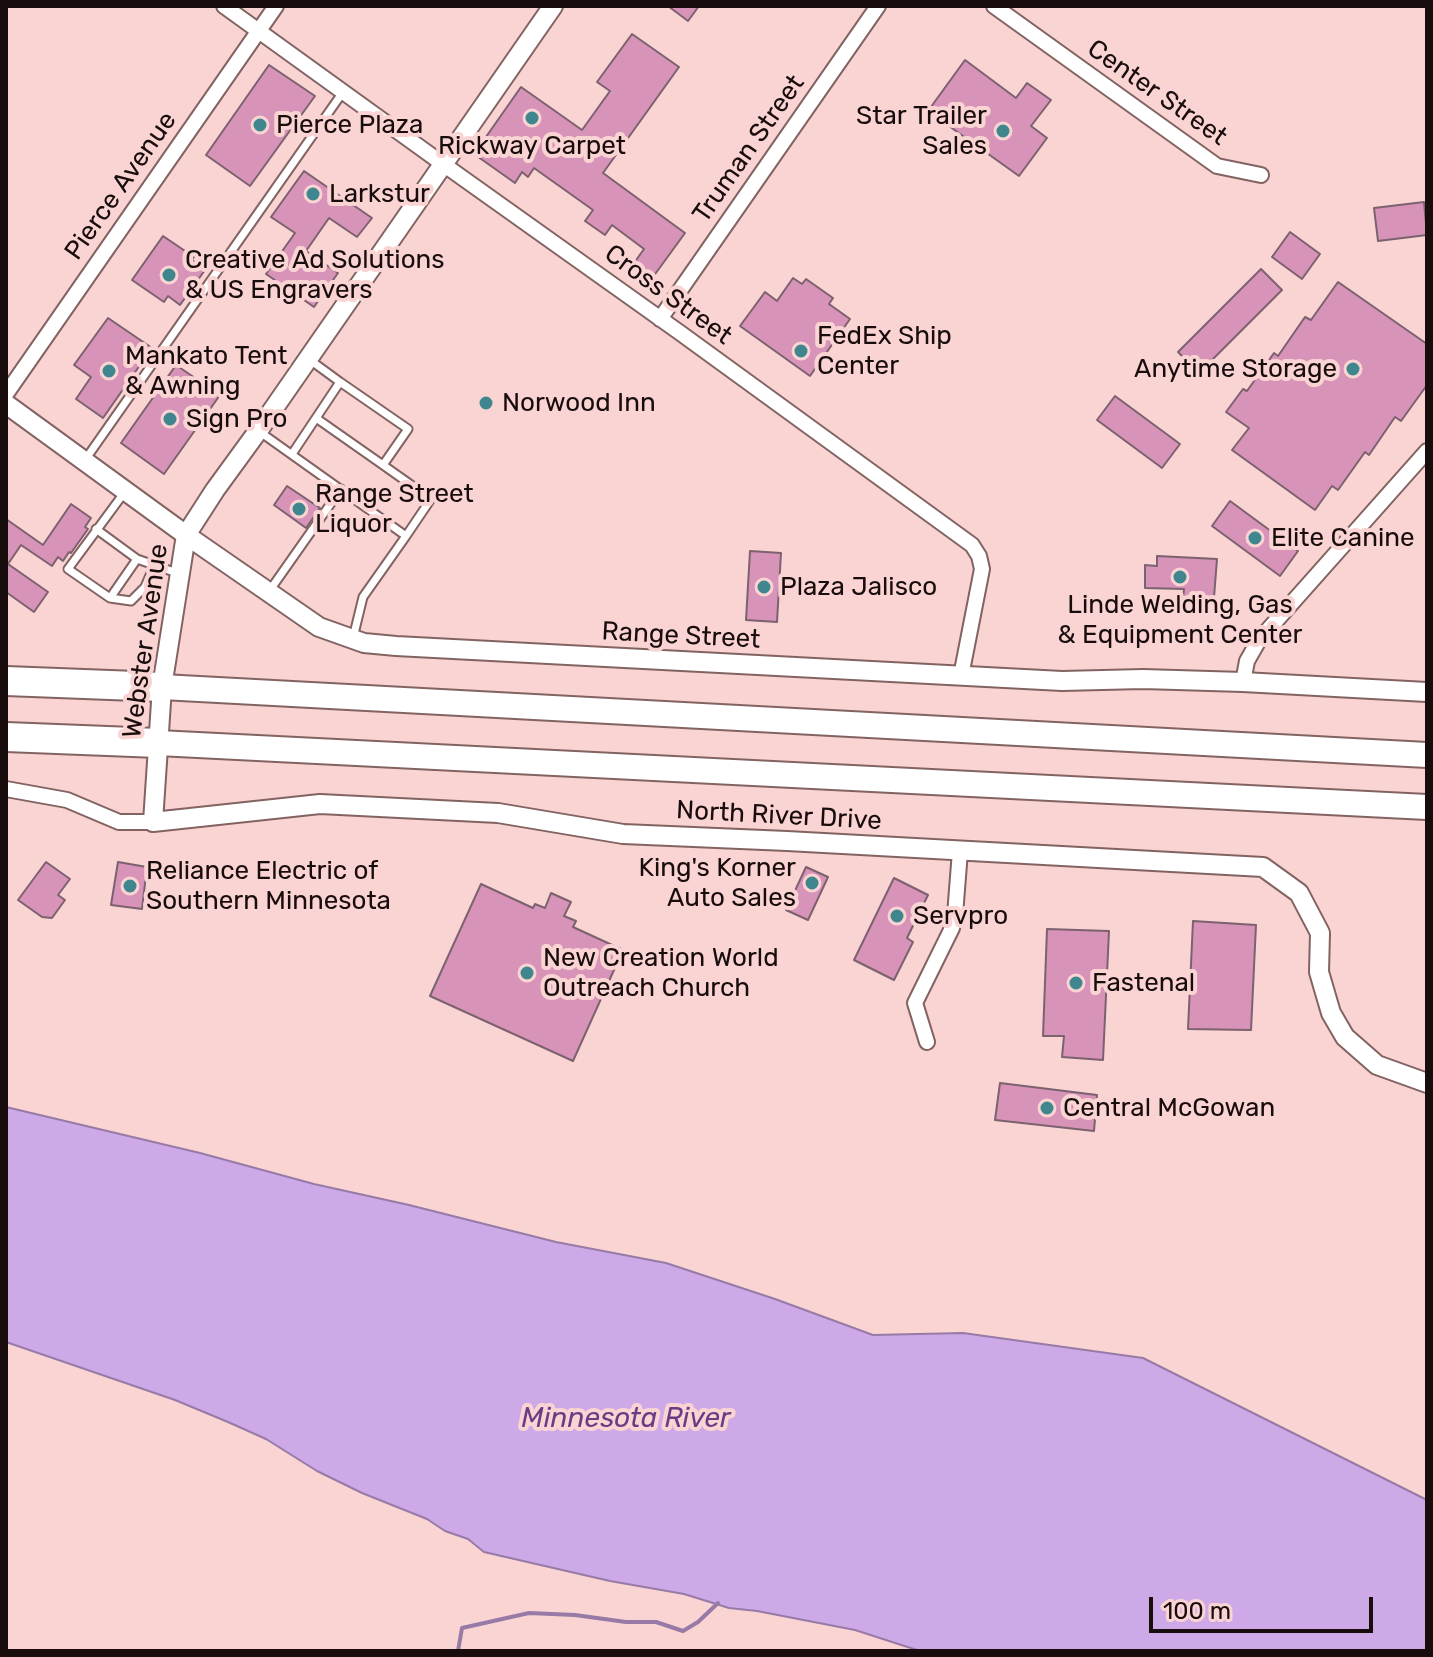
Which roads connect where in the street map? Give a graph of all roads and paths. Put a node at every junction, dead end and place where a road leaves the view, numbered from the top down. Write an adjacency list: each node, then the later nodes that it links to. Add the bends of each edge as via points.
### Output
1 (224, 6): 6 (street, Cross Street)
2 (276, 6): 6 (street, Pierce Avenue)
3 (553, 6): 8 (street, Webster Avenue)
4 (878, 6): 10 (street, Truman Street)
5 (994, 6): 9 (street, Center Street, via 1217,166)
6 (259, 31): 7 (street, Cross Street); 13 (street, Pierce Avenue)
7 (343, 92): 8 (street, Cross Street); 19 (lane)
8 (443, 164): 10 (street, Cross Street); 11 (street, Webster Avenue)
9 (1261, 175)
10 (660, 319): 32 (street, Cross Street, via 972,545 982,569)
11 (308, 358): 12 (lane); 16 (street, Webster Avenue)
12 (340, 382): 15 (lane); 20 (lane, via 408,429)
13 (6, 394)
14 (6, 404): 19 (street, Range Street)
15 (316, 418): 18 (lane); 20 (lane)
16 (258, 431): 18 (lane); 24 (street, Webster Avenue)
17 (1427, 451): 34 (street, via 1259,640)
18 (292, 454): 21 (lane)
19 (84, 461): 22 (street, Range Street)
20 (383, 465): 25 (lane, via 431,499)
21 (341, 489): 25 (lane); 29 (lane)
22 (125, 491): 23 (lane); 24 (street, Range Street)
23 (96, 529): 26 (lane); 30 (lane, via 68,569)
24 (186, 535): 28 (street, Webster Avenue); 29 (street, Range Street)
25 (406, 536): 31 (lane, via 363,597)
26 (137, 559): 27 (lane); 30 (lane)
27 (154, 566): 28 (lane); 30 (lane, via 145,587 131,601)
28 (180, 574): 35 (street, Webster Avenue)
29 (269, 591): 31 (street, Range Street, via 319,627)
30 (110, 598)
31 (353, 639): 32 (street, Range Street, via 396,646)
32 (961, 676): 34 (street, Range Street)
33 (6, 681): 35 (highway)
34 (1243, 682): 36 (street, Range Street)
35 (162, 687): 38 (street, Webster Avenue); 39 (highway)
36 (1427, 692)
37 (6, 737): 38 (highway)
38 (158, 743): 41 (highway); 42 (street, Webster Avenue)
39 (1427, 755)
40 (6, 789): 42 (street, North River Drive, via 67,800 119,822)
41 (1427, 807)
42 (153, 822): 43 (street, North River Drive, via 320,804 498,813 623,834)
43 (960, 851): 44 (street, via 952,928 915,1003); 45 (street, North River Drive, via 1263,867 1299,893 1320,933 1319,972 1331,1013 1345,1037 1377,1065)
44 (927, 1042)
45 (1427, 1083)

